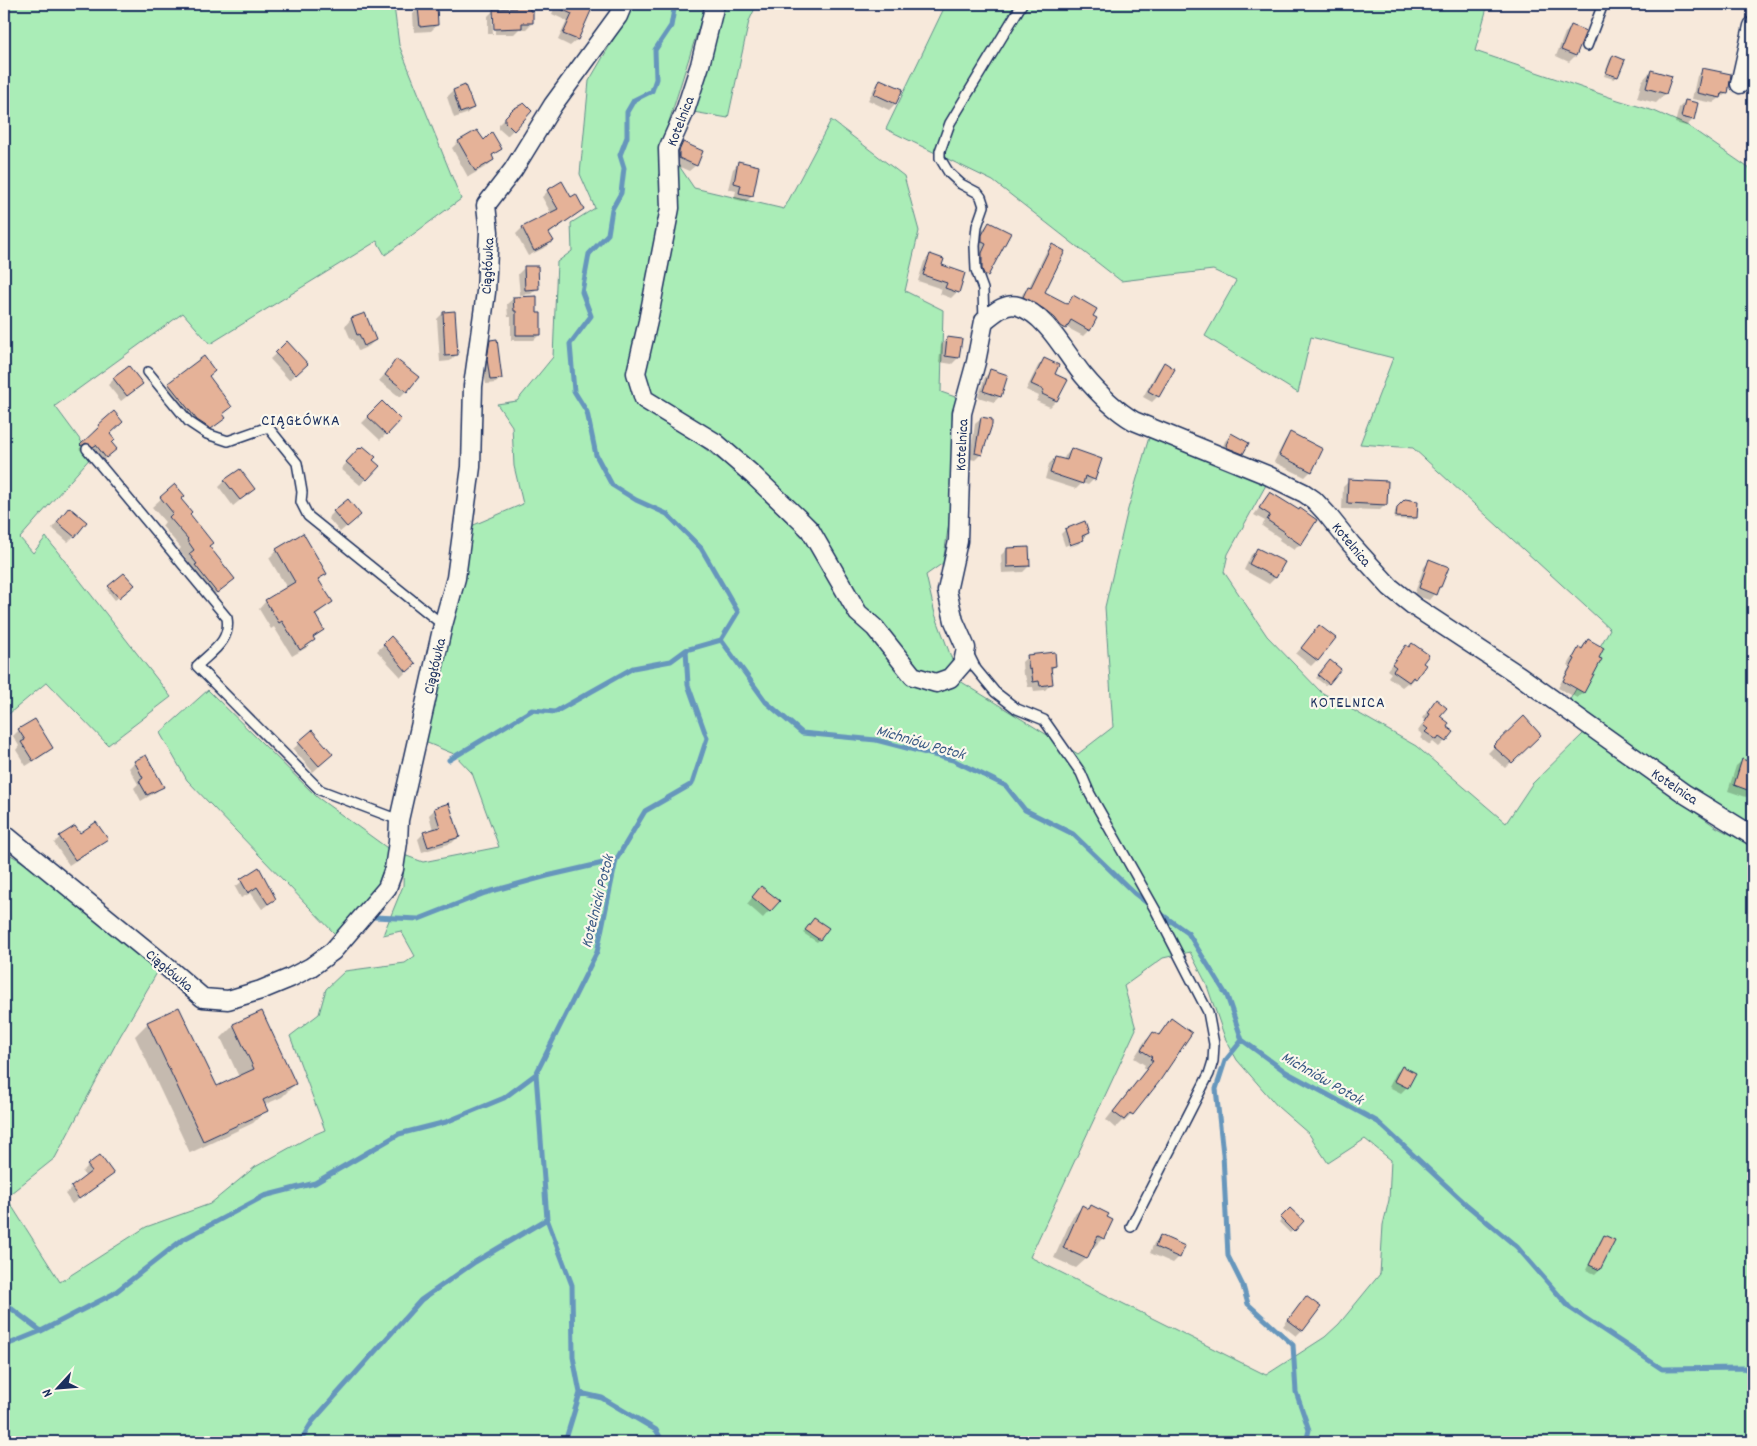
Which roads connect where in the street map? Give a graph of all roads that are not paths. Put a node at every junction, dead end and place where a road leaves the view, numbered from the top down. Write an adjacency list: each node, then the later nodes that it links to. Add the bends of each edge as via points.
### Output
1 (624, 4): 11 (street, Ciągłówka, via 486,205 489,232 486,292 473,386 471,467 456,578)
2 (716, 4): 12 (street, Kotelnica, via 700,66 668,149 670,208 636,373 644,399 716,443 810,530 858,613 875,628 913,676 936,684 950,678 963,663)
3 (1022, 4): 8 (lane, via 950,123 940,152 949,173 978,193 984,206 975,246 976,270 984,295)
4 (1603, 4): 6 (lane)
5 (1753, 26): 7 (street)
6 (1587, 46)
7 (1740, 84)
8 (984, 321): 12 (street, Kotelnica, via 962,413 958,541 947,591 954,621); 15 (street, Kotelnica, via 1003,308 1018,306 1052,331 1084,375 1121,414 1304,493 1326,513 1390,587 1415,607 1520,676 1685,794)
9 (148, 372): 11 (lane, via 189,422 207,434 228,441 268,427 297,463 301,502 308,516)
10 (87, 449): 13 (lane, via 227,618 229,628 226,637 197,666 320,790)
11 (443, 625): 13 (street, Ciągłówka)
12 (966, 648): 16 (lane, via 976,669 995,692 1017,709 1044,720 1081,774 1208,1012 1214,1044 1209,1074)
13 (399, 820): 14 (street, Ciągłówka, via 394,869 387,888 333,951 311,968 290,978 228,1000 202,998)
14 (4, 834)
15 (1753, 836)
16 (1131, 1227)

